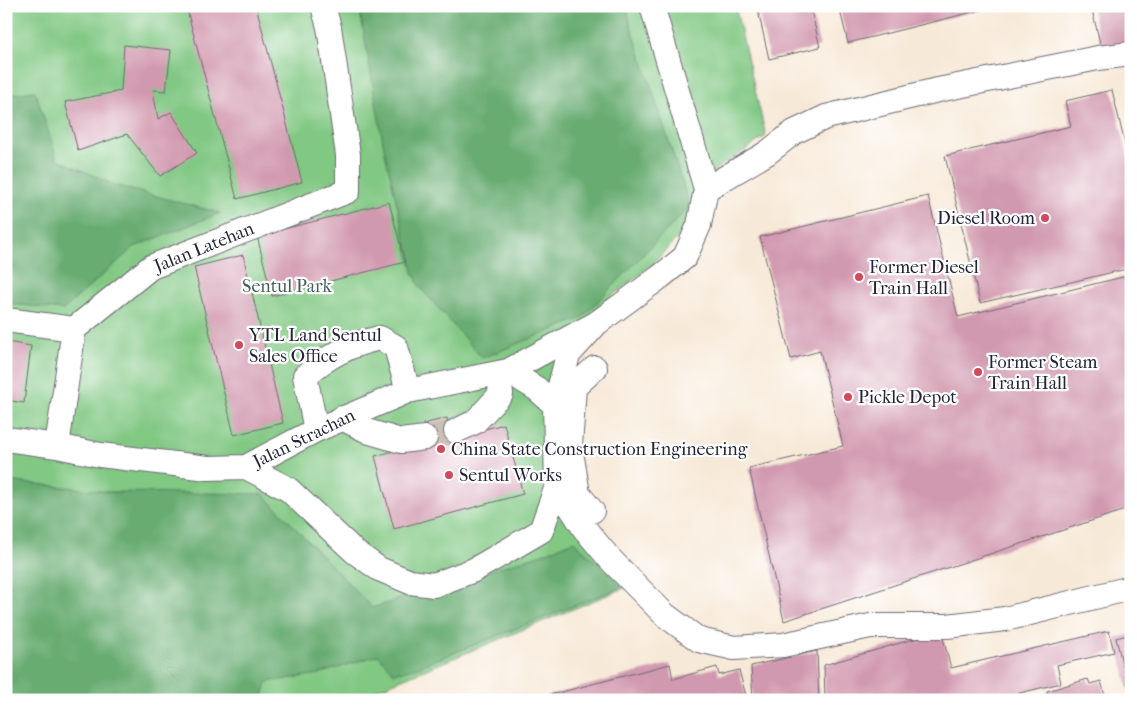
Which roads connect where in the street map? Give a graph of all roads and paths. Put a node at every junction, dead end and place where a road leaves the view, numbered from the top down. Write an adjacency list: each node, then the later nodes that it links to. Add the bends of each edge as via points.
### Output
1 (323, 6): 7 (street, Jalan Latehan, via 348,155 348,191 150,268)
2 (652, 6): 4 (street)
3 (1131, 54): 4 (street, via 938,90 826,117 794,132 767,153)
4 (706, 189): 6 (street, Jalan Strachan, via 699,225 685,256)
5 (6, 320): 7 (street)
6 (597, 323): 9 (street, Jalan Strachan); 11 (street, via 568,355)
7 (74, 328): 17 (street)
8 (595, 368): 22 (street, via 574,387 570,446 578,494)
9 (504, 372): 10 (street, Jalan Strachan); 11 (street, via 536,389); 14 (street, via 501,394 475,422)
10 (408, 392): 12 (street, Jalan Strachan); 13 (street, via 396,347 380,338 359,342 324,360 305,376)
11 (555, 405): 20 (street)
12 (342, 418): 13 (street, Jalan Strachan); 15 (street, via 370,432 401,441)
13 (316, 430): 18 (street, Jalan Strachan)
14 (456, 431)
15 (425, 438)
16 (6, 439): 17 (street, Jalan Strachan)
17 (56, 446): 19 (street, Jalan Strachan, via 100,455 208,468)
18 (288, 446): 19 (street, Jalan Strachan); 21 (street)
19 (246, 467): 21 (street)
20 (557, 486): 21 (street, via 542,531 474,570 434,585 410,582 380,569 355,552); 23 (street, via 584,528 665,615 699,640 734,648 783,644 870,626 947,626 1004,619)
21 (288, 489)
22 (625, 551)
23 (1131, 588)

